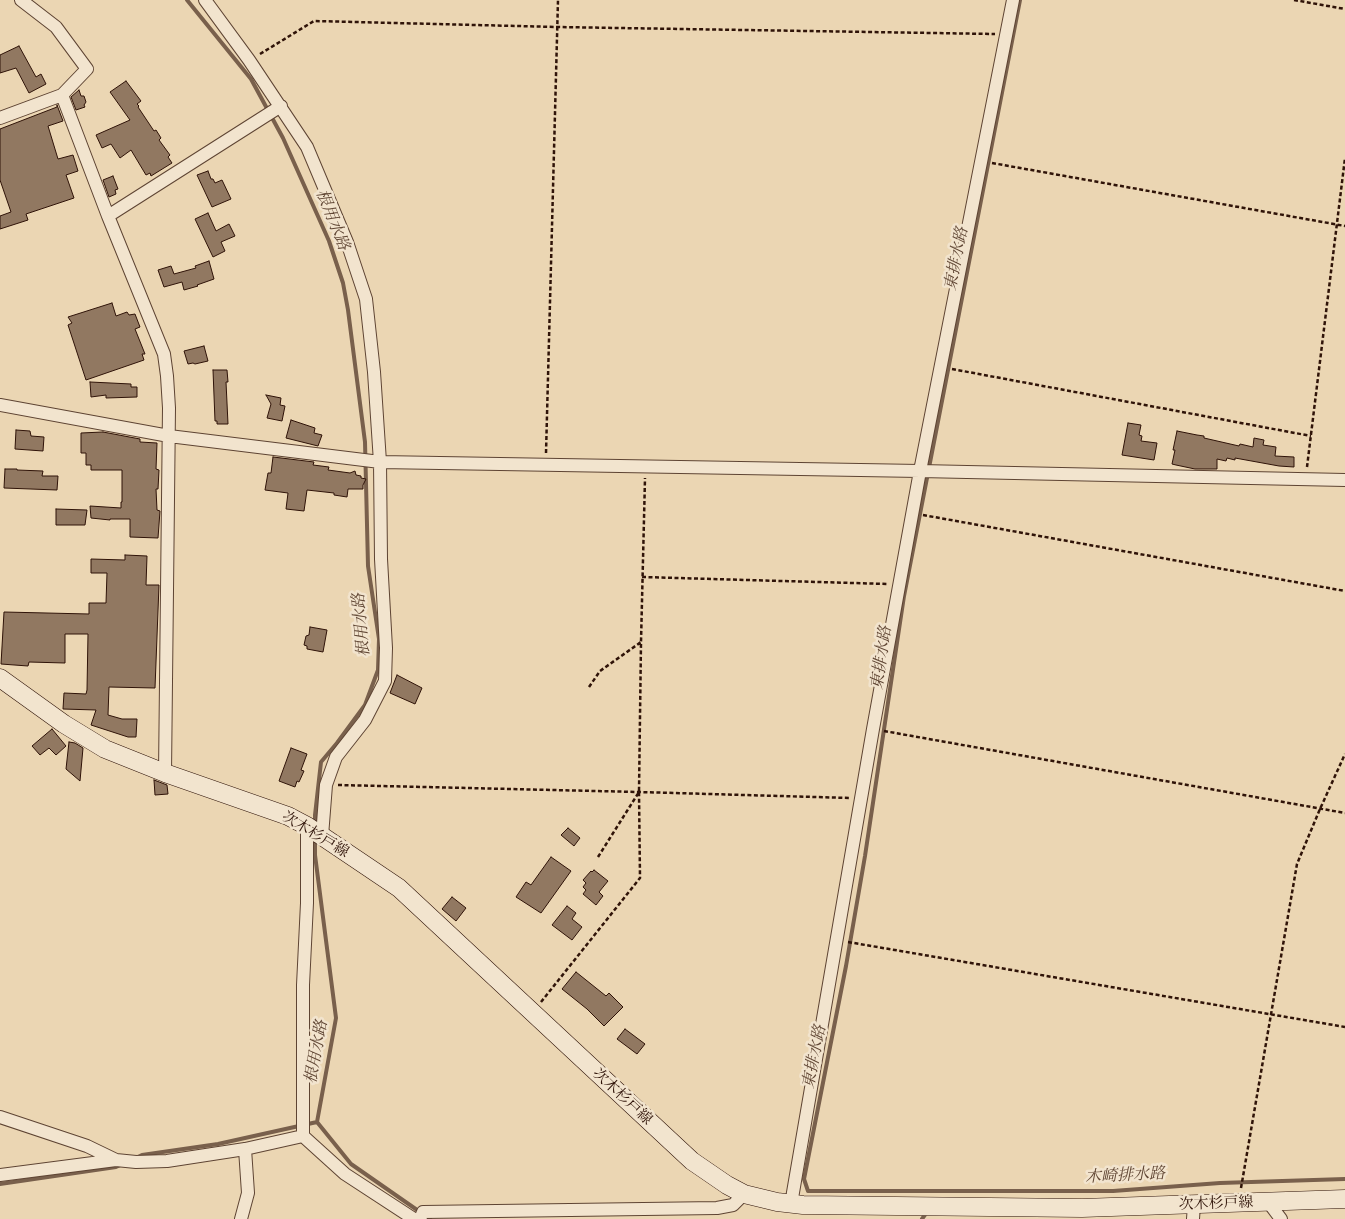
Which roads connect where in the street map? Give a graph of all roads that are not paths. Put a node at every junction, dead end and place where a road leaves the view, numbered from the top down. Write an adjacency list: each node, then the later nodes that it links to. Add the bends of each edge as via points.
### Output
1 (21, 0): 4 (street, via 56,27 88,69)
2 (205, 0): 5 (street)
3 (1013, 0): 11 (street)
4 (62, 95): 6 (street); 7 (street)
5 (280, 106): 7 (street); 10 (street, via 307,147 347,242 366,299)
6 (0, 118)
7 (108, 216): 9 (street, via 164,354 168,376)
8 (0, 405): 9 (street)
9 (169, 436): 10 (street); 14 (street)
10 (380, 462): 11 (street); 16 (street, via 385,681 365,720 336,757 326,785)
11 (920, 470): 12 (street); 25 (street)
12 (1345, 480)
13 (0, 678): 14 (main road, 次木杉戸線, via 105,749)
14 (165, 773): 15 (main road, 次木杉戸線, via 288,816)
15 (307, 826): 16 (main road, 次木杉戸線); 18 (street)
16 (322, 836): 22 (main road, 次木杉戸線, via 399,888 692,1161)
17 (0, 1117): 20 (street, via 87,1146)
18 (303, 1136): 19 (street); 28 (street, via 345,1174)
19 (244, 1149): 20 (street, via 167,1161); 29 (street, via 248,1193)
20 (116, 1160): 21 (street)
21 (0, 1175)
22 (744, 1194): 25 (main road, 次木杉戸線); 27 (street, via 733,1205 717,1208)
23 (1345, 1199): 24 (main road, 次木杉戸線)
24 (1269, 1202): 26 (main road, 次木杉戸線, via 1238,1203); 30 (street)
25 (791, 1204): 26 (main road, 次木杉戸線)
26 (1194, 1212)
27 (470, 1215): 28 (street)
28 (419, 1217)
29 (241, 1219)
30 (1281, 1219)

